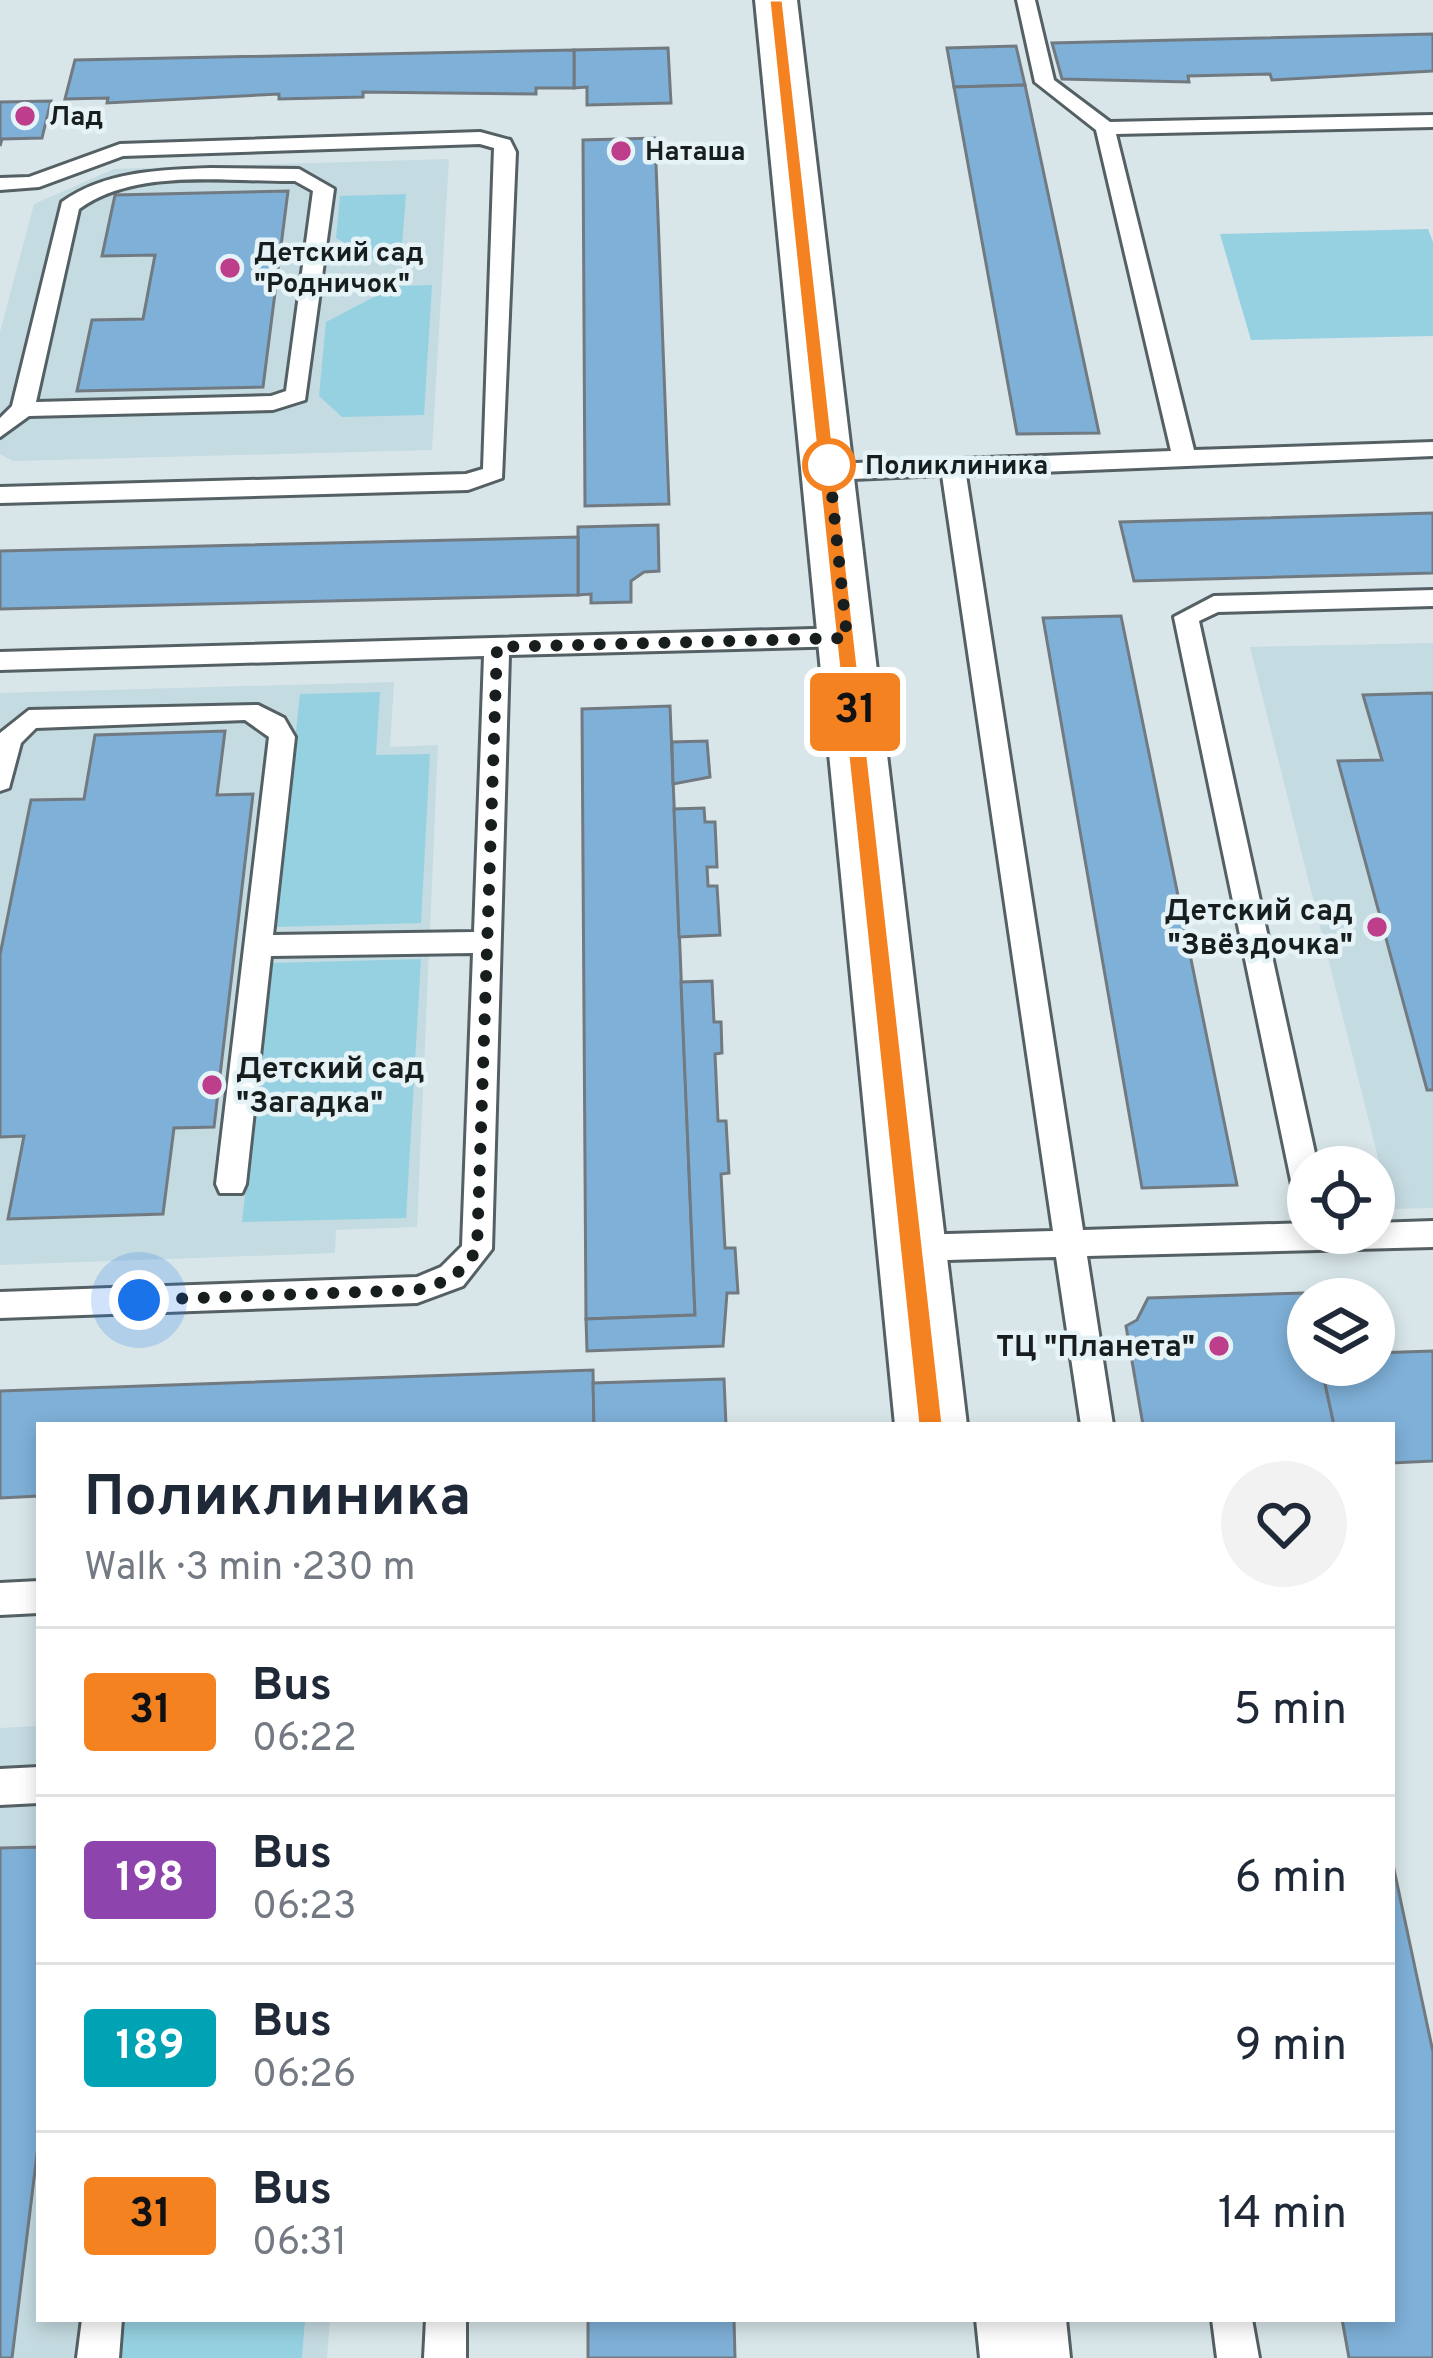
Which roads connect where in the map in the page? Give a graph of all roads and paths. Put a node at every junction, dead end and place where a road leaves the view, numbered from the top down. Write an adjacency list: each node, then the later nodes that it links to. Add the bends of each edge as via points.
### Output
1 (776, 0): 11 (street)
2 (1026, 0): 4 (lane, via 1045,82)
3 (1433, 121): 4 (lane)
4 (1105, 128): 9 (lane)
5 (0, 184): 12 (lane, via 32,183 120,150 480,138 506,152 494,472 468,482)
6 (23, 409): 6 (lane, via 288,401 301,386 319,182 299,175 120,181 76,199); 7 (lane)
7 (0, 430)
8 (1433, 449): 9 (lane)
9 (1184, 454): 10 (lane)
10 (953, 468): 11 (lane); 25 (lane)
11 (830, 472): 14 (street)
12 (0, 495)
13 (1433, 598): 20 (lane, via 1214,604 1186,617)
14 (847, 638): 15 (lane); 26 (street)
15 (497, 647): 16 (lane); 18 (lane)
16 (0, 661)
17 (0, 781): 19 (lane, via 9,740 29,719 262,715 282,736)
18 (486, 942): 19 (lane); 27 (lane, via 477,1249 447,1282 417,1290)
19 (259, 946): 21 (lane)
20 (1299, 1146)
21 (231, 1184)
22 (1395, 1234): 23 (lane)
23 (1433, 1234)
24 (1287, 1236): 25 (lane)
25 (1070, 1244): 26 (lane); 29 (lane)
26 (911, 1248): 28 (street)
27 (0, 1305)
28 (931, 1422)
29 (1097, 1422)
30 (36, 1597): 31 (lane)
31 (0, 1598)
32 (36, 1785): 33 (lane)
33 (0, 1786)
34 (102, 2322): 38 (lane)
35 (446, 2322): 39 (lane)
36 (1021, 2322): 40 (street)
37 (1232, 2322): 41 (lane)
38 (98, 2358)
39 (445, 2358)
40 (1025, 2358)
41 (1238, 2358)

